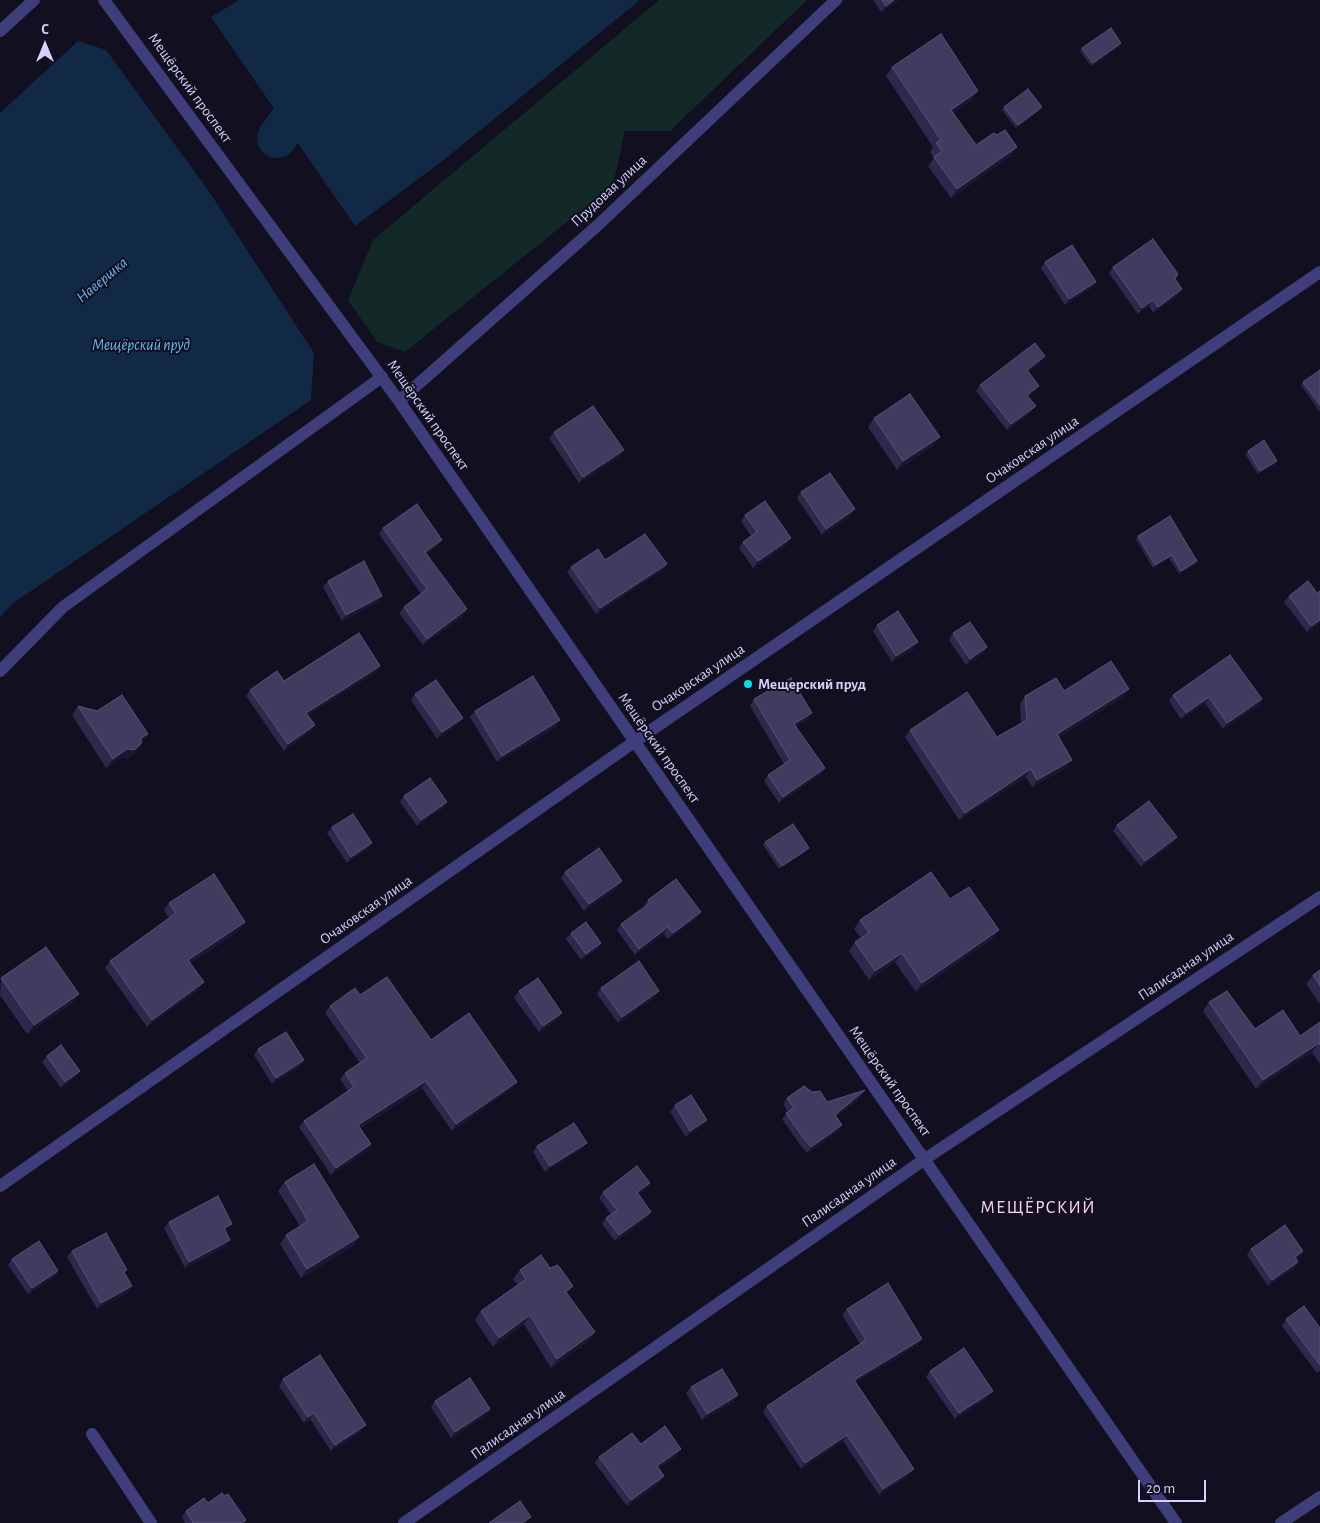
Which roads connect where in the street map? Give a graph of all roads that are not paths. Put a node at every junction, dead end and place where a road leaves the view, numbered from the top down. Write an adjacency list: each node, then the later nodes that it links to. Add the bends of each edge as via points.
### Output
1 (34, 0): 4 (street)
2 (104, 0): 6 (street, Мещёрский проспект)
3 (836, 0): 7 (street, Прудовая улица, via 596,226)
4 (0, 31)
5 (1320, 272): 9 (street, Очаковская улица)
6 (382, 377): 7 (street, Мещёрский проспект); 8 (street, via 63,607)
7 (399, 401): 9 (street, Мещёрский проспект)
8 (0, 671)
9 (634, 742): 11 (street, Мещёрский проспект); 12 (street, Очаковская улица)
10 (1320, 896): 11 (street, Палисадная улица)
11 (925, 1159): 16 (street, Палисадная улица); 17 (street, Мещёрский проспект)
12 (0, 1186)
13 (92, 1434): 15 (street)
14 (1320, 1497): 18 (street)
15 (151, 1523)
16 (404, 1523)
17 (1176, 1523)
18 (1280, 1523)

